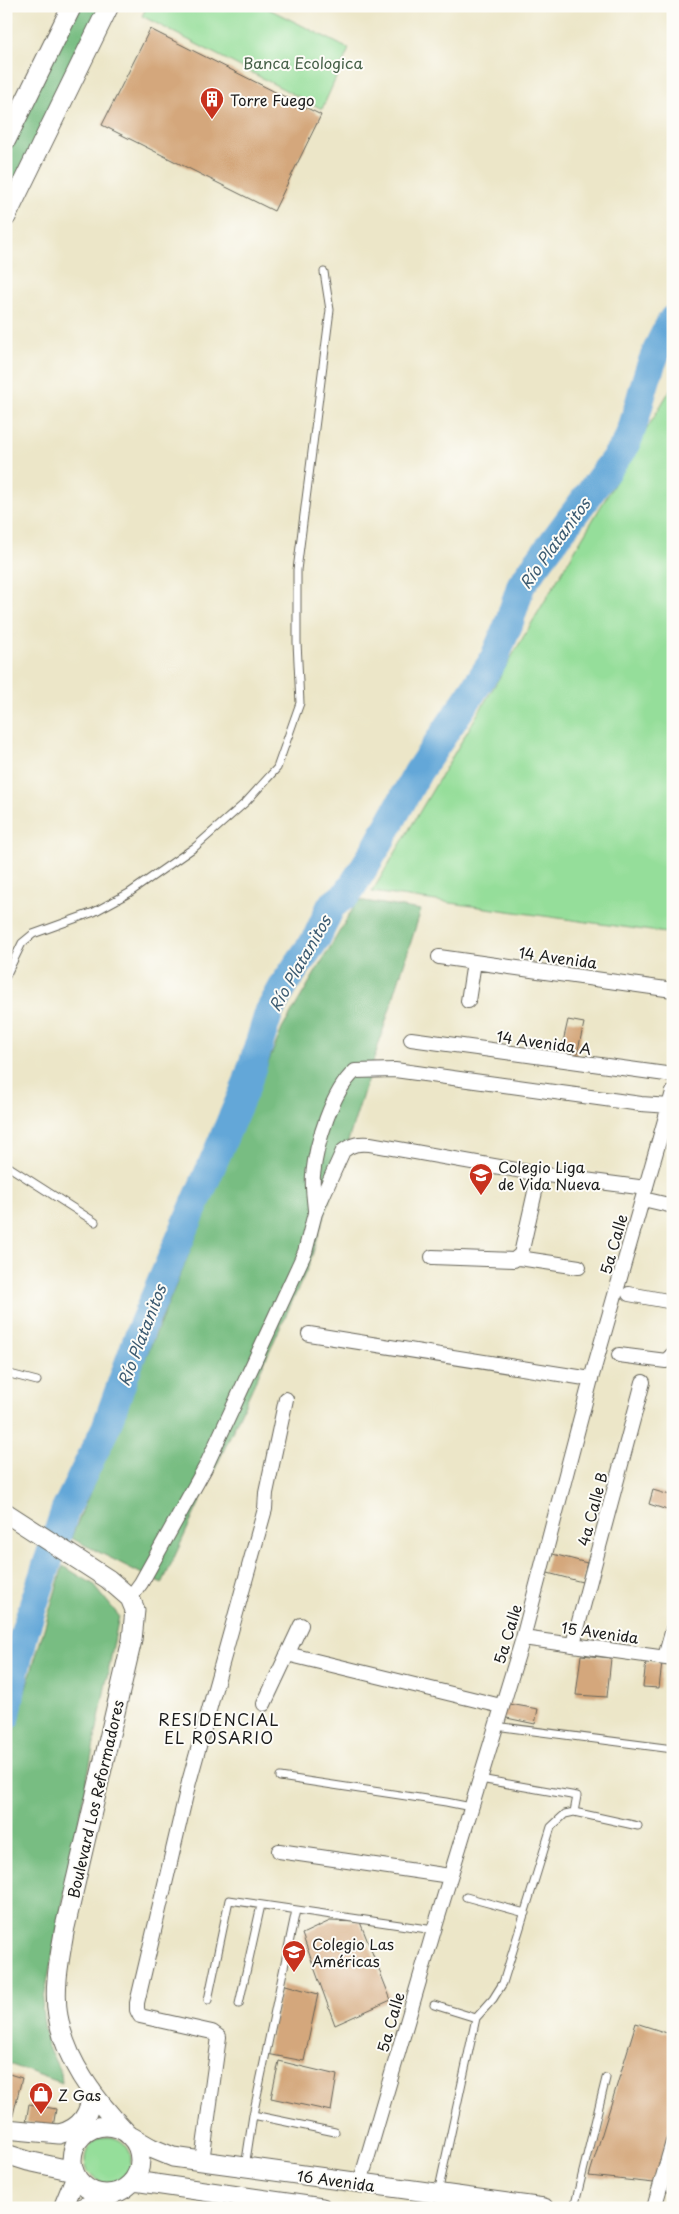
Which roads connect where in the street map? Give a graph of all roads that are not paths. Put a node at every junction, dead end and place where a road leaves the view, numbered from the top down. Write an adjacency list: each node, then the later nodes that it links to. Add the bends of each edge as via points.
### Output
1 (72, 6): 3 (main road)
2 (109, 6): 4 (main road)
3 (6, 140)
4 (7, 213)
5 (324, 272): 7 (lane, via 330,310 298,570 300,703 277,768 246,802 195,847 129,893 94,912 33,934)
6 (439, 957): 8 (street, 14 Avenida)
7 (9, 962): 9 (lane)
8 (474, 962): 10 (street, 14 Avenida); 11 (street)
9 (6, 976)
10 (673, 990)
11 (468, 1001)
12 (411, 1039): 13 (street, 14 Avenida A)
13 (673, 1075)
14 (673, 1092): 15 (street, 5a Calle)
15 (670, 1106): 18 (street, 5a Calle); 20 (street, via 395,1070 355,1071 345,1080 323,1129 313,1174)
16 (6, 1165): 21 (lane)
17 (539, 1174): 18 (street); 20 (street, via 360,1143 343,1151); 23 (street)
18 (645, 1194): 19 (street); 31 (street, 5a Calle)
19 (673, 1206)
20 (315, 1213): 36 (street, via 305,1252 205,1468)
21 (95, 1222)
22 (432, 1257): 23 (street)
23 (519, 1258): 24 (street)
24 (579, 1267)
25 (630, 1294): 26 (street)
26 (673, 1302)
27 (309, 1334): 31 (street)
28 (673, 1354): 29 (street, via 666,1361)
29 (619, 1355)
30 (6, 1373): 32 (lane)
31 (591, 1379): 39 (street, 5a Calle)
32 (37, 1381)
33 (643, 1382): 40 (street, 4a Calle B)
34 (286, 1399): 71 (street, via 265,1509 189,1782 137,2003 140,2016 212,2032 219,2037)
35 (6, 1514): 36 (main road, via 108,1579)
36 (130, 1598): 64 (main road, Boulevard Los Reformadores, via 135,1610 132,1640 57,1976 58,2016 70,2055)
37 (301, 1625): 41 (street)
38 (673, 1629): 42 (street)
39 (524, 1638): 40 (street, 15 Avenida); 44 (street, 5a Calle)
40 (573, 1644): 42 (street, 15 Avenida)
41 (287, 1654): 43 (street); 44 (street)
42 (669, 1658)
43 (264, 1704)
44 (502, 1706): 45 (street, 5a Calle)
45 (495, 1726): 46 (lane); 48 (street, 5a Calle)
46 (673, 1749)
47 (280, 1777): 49 (lane)
48 (480, 1779): 49 (street, 5a Calle); 50 (lane, via 577,1796)
49 (471, 1807): 53 (street, 5a Calle)
50 (574, 1812): 51 (lane); 57 (lane, via 565,1814 550,1827)
51 (638, 1826)
52 (280, 1851): 53 (street)
53 (450, 1876): 58 (street, 5a Calle)
54 (466, 1896): 57 (lane)
55 (261, 1905): 56 (lane); 59 (lane, via 229,1900); 60 (lane)
56 (296, 1910): 58 (lane); 65 (lane)
57 (525, 1913): 62 (lane, via 503,1983)
58 (434, 1930): 75 (street, 5a Calle)
59 (208, 2000)
60 (240, 2004)
61 (434, 2005): 62 (lane)
62 (476, 2018): 77 (lane)
63 (606, 2078): 82 (lane)
64 (91, 2090): 66 (main road, via 87,2115 68,2132); 68 (main road, Boulevard Los Reformadores)
65 (253, 2115): 67 (lane); 72 (lane)
66 (6, 2129)
67 (335, 2132)
68 (128, 2134): 71 (main road, 16 Avenida, via 173,2158); 73 (main road, via 118,2128 101,2126 84,2134 73,2151); 74 (main road, via 140,2154)
69 (672, 2145): 83 (street)
70 (6, 2154): 73 (main road)
71 (202, 2161): 72 (main road, 16 Avenida)
72 (245, 2167): 75 (main road, 16 Avenida)
73 (75, 2174): 76 (main road, via 83,2186 93,2192); 78 (main road)
74 (134, 2181): 76 (main road); 79 (main road, 16 Avenida)
75 (360, 2183): 77 (main road, 16 Avenida)
76 (116, 2193): 80 (main road)
77 (438, 2193): 81 (main road, 16 Avenida)
78 (62, 2206)
79 (314, 2207)
80 (83, 2208)
81 (544, 2208)
82 (574, 2208)
83 (654, 2208)

